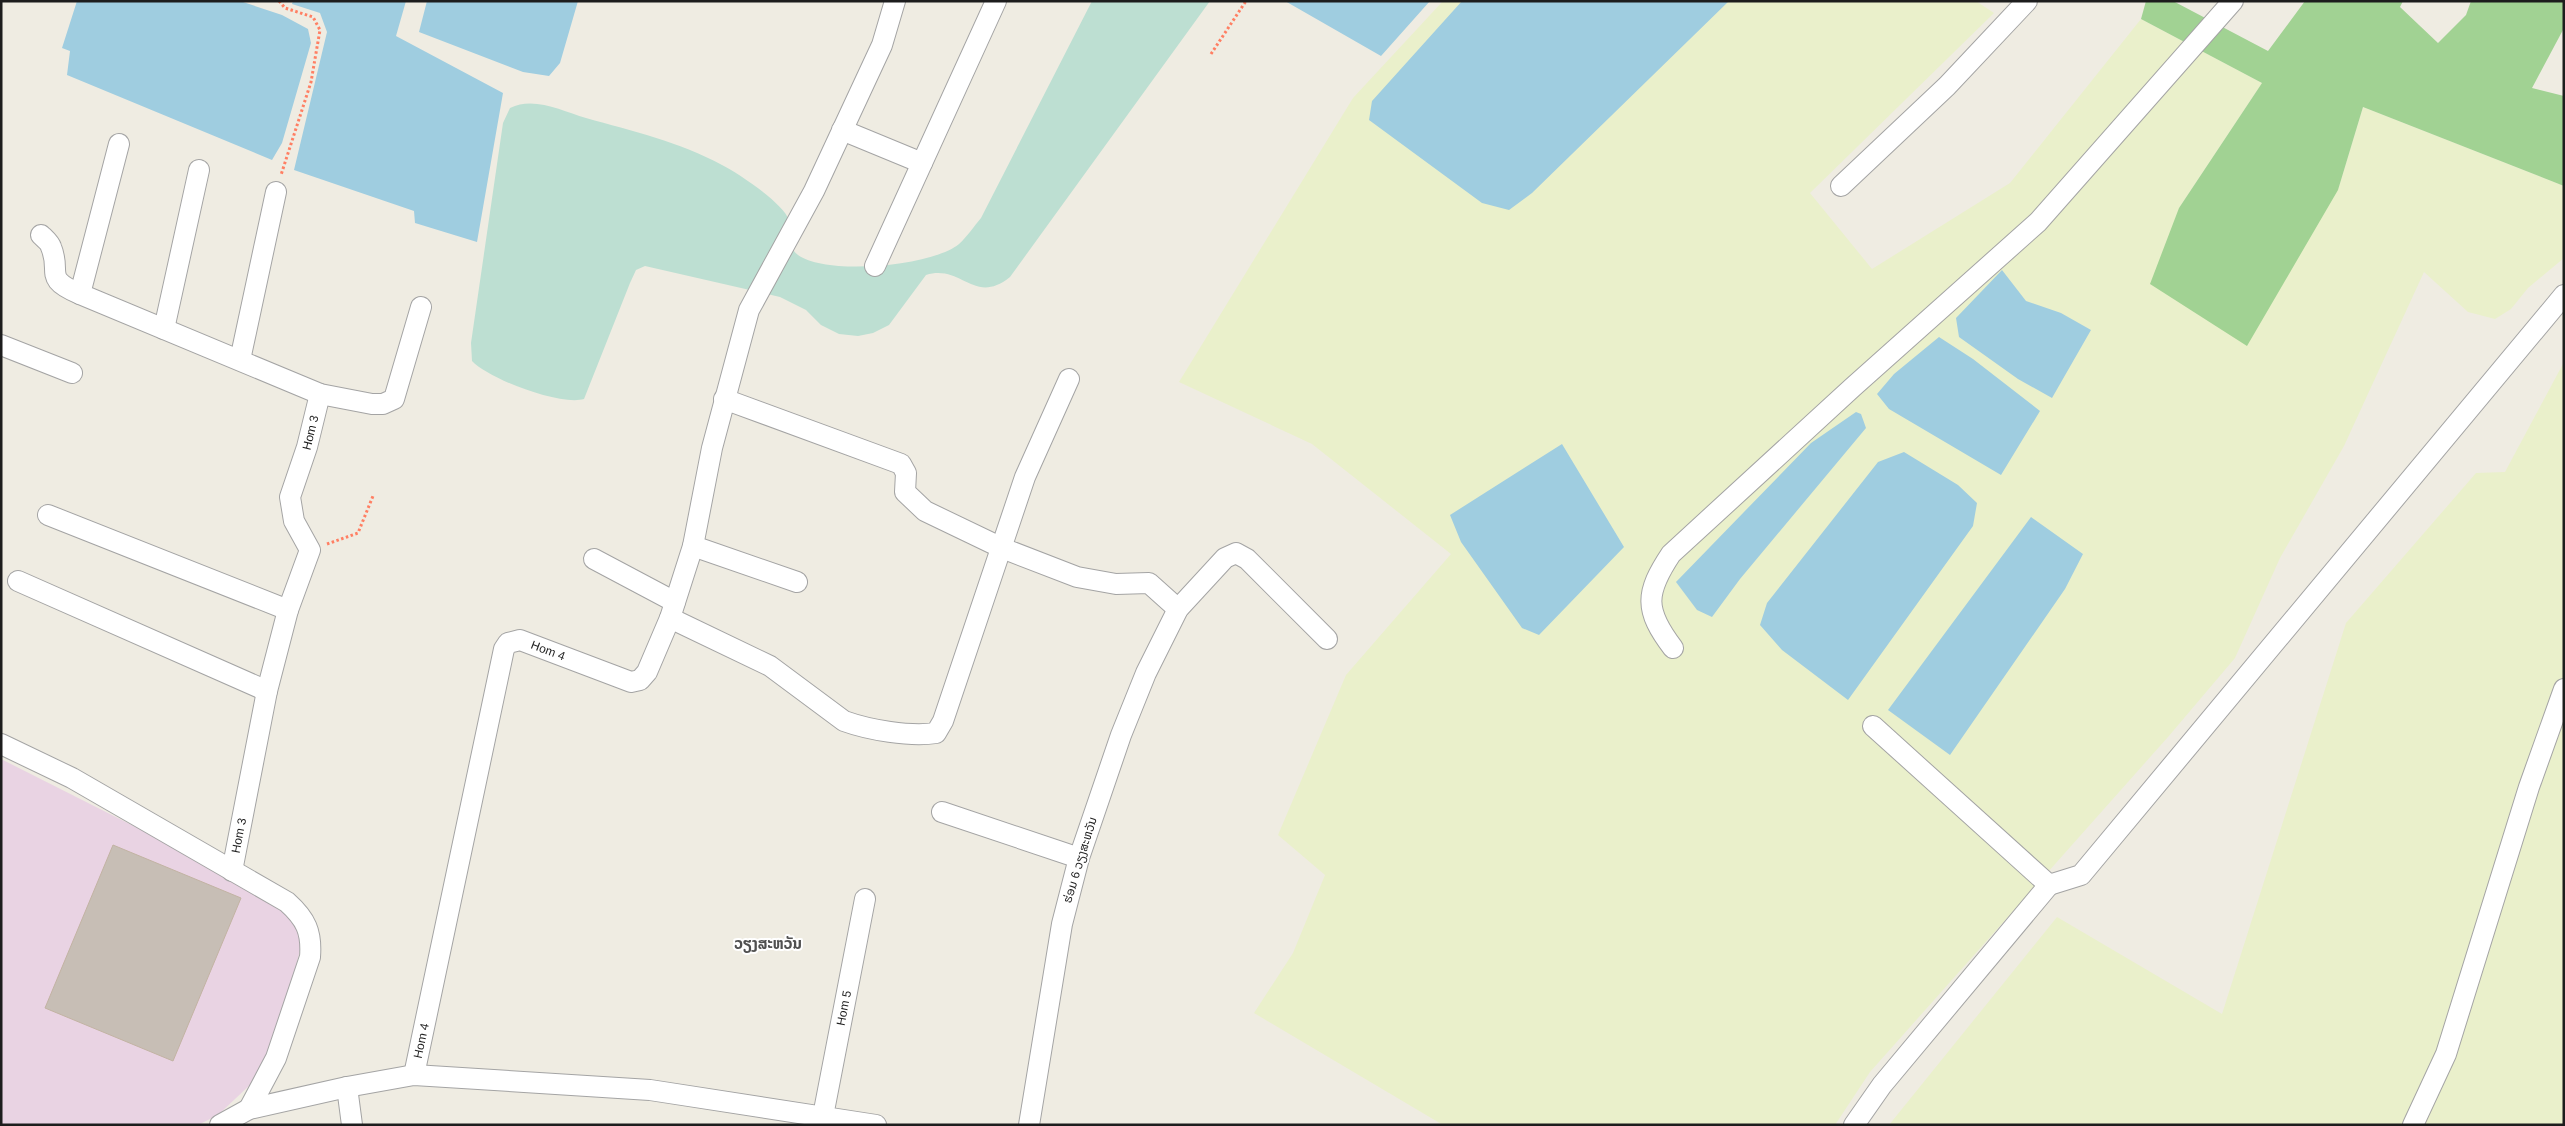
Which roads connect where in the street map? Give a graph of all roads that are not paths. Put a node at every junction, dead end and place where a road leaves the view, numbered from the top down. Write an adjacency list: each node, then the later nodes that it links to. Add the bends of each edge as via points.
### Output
1 (894, 1): 5 (street, Hom 4, via 882,45)
2 (996, 1): 7 (street)
3 (2027, 1): 9 (street, via 1947,86)
4 (2233, 1): 33 (street, via 2038,222 1670,554 1654,579 1650,602 1660,632)
5 (842, 130): 7 (street); 22 (street, Hom 4, via 814,191 749,310)
6 (119, 144): 13 (street)
7 (922, 164): 12 (street)
8 (199, 170): 16 (street)
9 (1841, 186)
10 (276, 192): 18 (street)
11 (41, 235): 13 (street, via 51,247 55,276 64,287)
12 (875, 266)
13 (80, 294): 16 (street)
14 (2564, 295): 41 (street, via 2081,875)
15 (421, 307): 21 (street, via 394,399 372,404)
16 (164, 329): 18 (street)
17 (1, 345): 19 (street)
18 (240, 360): 21 (street)
19 (72, 373)
20 (1069, 379): 25 (street, via 1025,477)
21 (320, 394): 30 (street, Hom 3, via 308,447 290,497 294,521 310,550)
22 (724, 399): 24 (street, Hom 4); 25 (street, via 901,464 906,473 905,492 925,511)
23 (48, 515): 30 (street)
24 (693, 546): 28 (street); 31 (street, Hom 4)
25 (1002, 548): 29 (street, via 1077,577 1116,584 1149,583); 31 (street, via 943,721 936,733 922,735 857,726 844,721 770,666)
26 (594, 558): 31 (street)
27 (18, 581): 35 (street)
28 (797, 582)
29 (1178, 608): 32 (street, ຮ່ອມ 6 ວຽງສະຫວັນ, via 1225,558 1236,553 1247,559); 39 (street, ຮ່ອມ 6 ວຽງສະຫວັນ, via 1146,673 1121,735)
30 (288, 610): 35 (street, Hom 3)
31 (673, 610): 43 (street, Hom 4, via 647,672 640,680 631,682 520,640 508,643 504,649)
32 (1326, 639)
33 (1673, 648)
34 (2564, 689): 52 (street, via 2529,787 2446,1054)
35 (267, 691): 40 (street, Hom 3)
36 (1873, 726): 41 (street)
37 (1, 744): 40 (street, via 72,778)
38 (942, 812): 39 (street)
39 (1078, 858): 50 (street, ຮ່ອມ 6 ວຽງສະຫວັນ, via 1062,924)
40 (232, 871): 45 (street, via 287,902 306,922 311,942 310,957 276,1058)
41 (2049, 885): 51 (street, via 1882,1084)
42 (865, 899): 46 (street, Hom 5)
43 (414, 1075): 44 (street); 46 (street, via 650,1090)
44 (347, 1087): 45 (street); 48 (street)
45 (249, 1109): 47 (street)
46 (823, 1116): 49 (street)
47 (220, 1125)
48 (352, 1125)
49 (876, 1125)
50 (1029, 1125)
51 (1854, 1125)
52 (2413, 1125)

